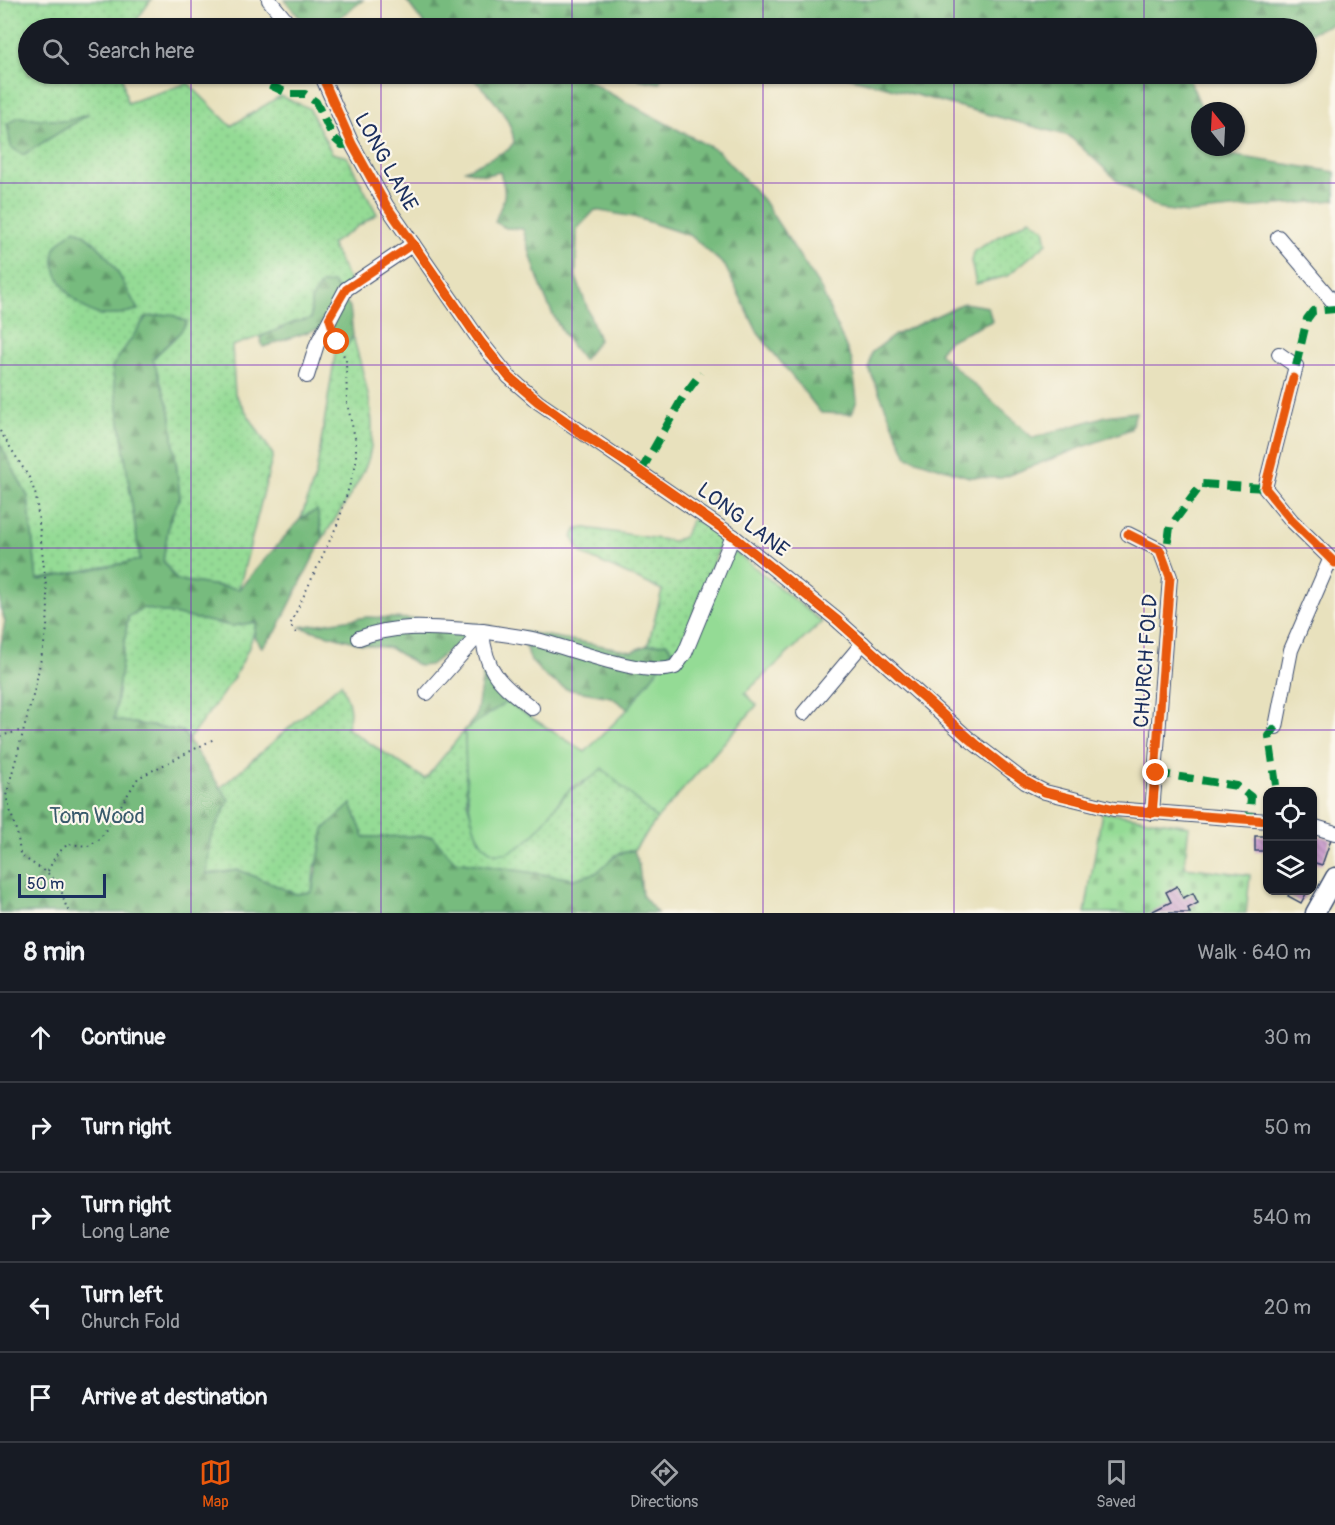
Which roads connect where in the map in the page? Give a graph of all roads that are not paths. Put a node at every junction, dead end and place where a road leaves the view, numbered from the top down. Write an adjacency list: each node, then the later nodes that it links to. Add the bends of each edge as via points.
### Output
1 (269, 0): 2 (street)
2 (284, 18)
3 (326, 84): 5 (street, LONG LANE, via 368,174)
4 (1278, 237): 6 (street)
5 (413, 244): 10 (street, via 346,289 317,344); 12 (street, LONG LANE, via 509,377 583,436 641,471)
6 (1335, 304)
7 (1279, 354): 9 (street)
8 (1310, 368): 9 (street)
9 (1295, 372): 13 (street, via 1265,488)
10 (307, 376)
11 (1128, 534): 21 (street, CHURCH FOLD, via 1164,546 1170,577)
12 (733, 536): 14 (street, via 685,653 675,667 639,668 538,641); 16 (street, LONG LANE)
13 (1332, 561): 20 (street, via 1291,650 1285,710)
14 (482, 631): 15 (street, via 422,626 378,630); 17 (street); 18 (street, via 484,655 492,668 510,692)
15 (359, 638)
16 (863, 643): 19 (street); 21 (street, LONG LANE, via 970,740 1025,782 1078,801)
17 (427, 693)
18 (532, 708)
19 (804, 713)
20 (1276, 727)
21 (1152, 813): 22 (street, LONG LANE)
22 (1263, 821)
23 (1317, 828): 24 (street)
24 (1335, 833)
25 (1335, 877): 26 (main road)
26 (1315, 913)

